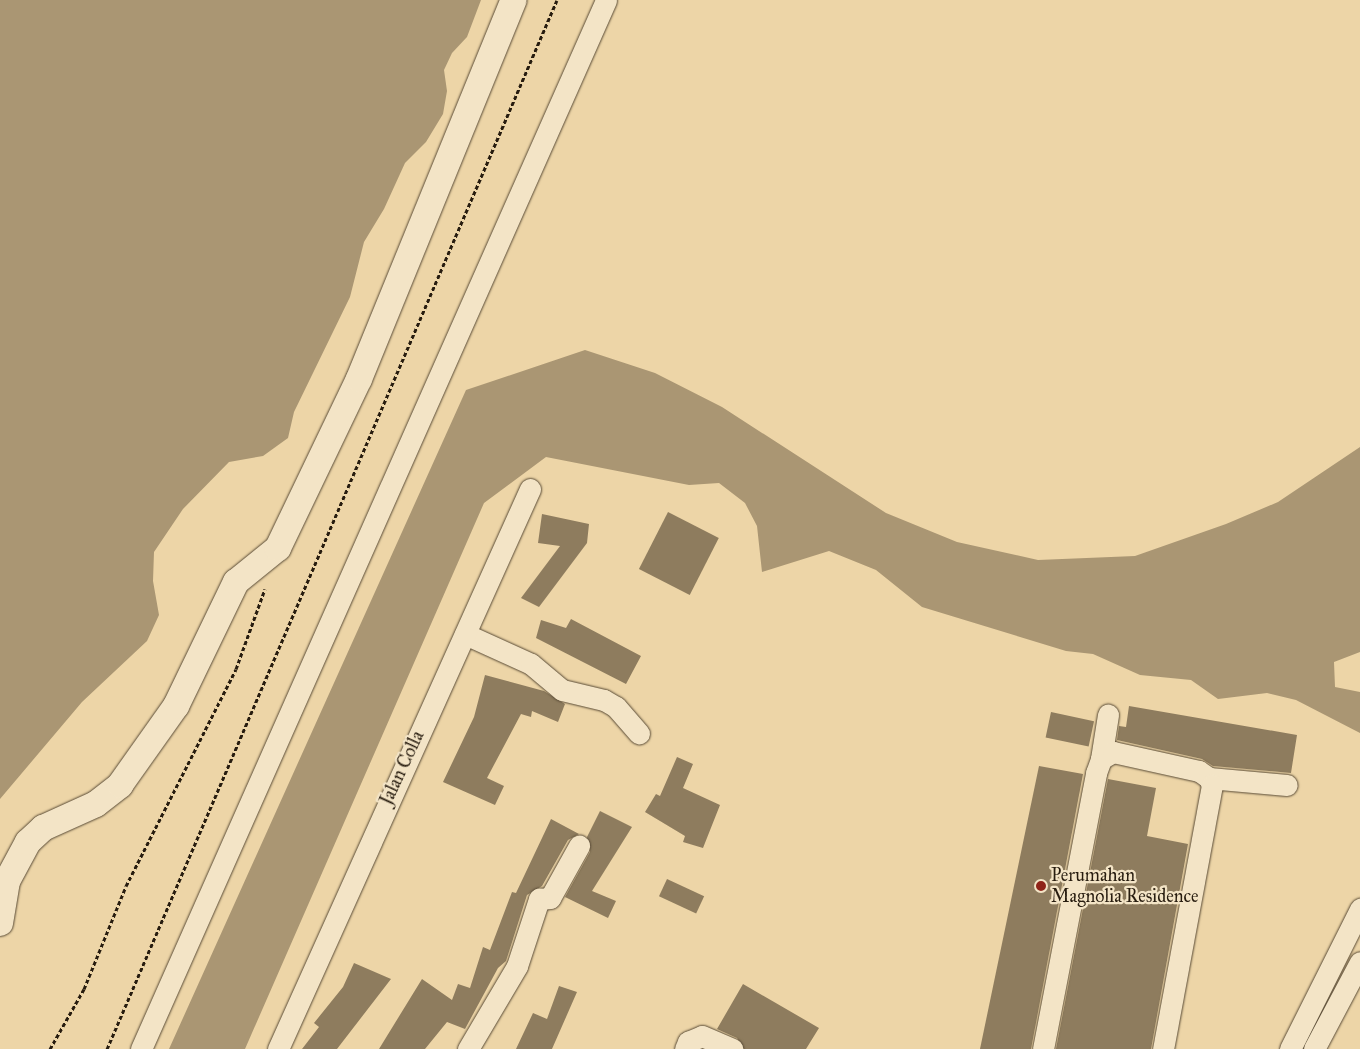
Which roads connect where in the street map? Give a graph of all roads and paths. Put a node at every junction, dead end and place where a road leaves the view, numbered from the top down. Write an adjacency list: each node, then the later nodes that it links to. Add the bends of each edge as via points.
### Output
1 (514, 0): 5 (street, via 359,379)
2 (557, 0): 17 (path)
3 (606, 0): 18 (street)
4 (530, 489): 6 (street, Jalan Colla)
5 (272, 556): 14 (street, via 246,571 236,582 176,706 120,785 96,804 42,828 28,842 7,882); 16 (path, via 255,624 236,669 126,886 84,988)
6 (465, 634): 8 (street, via 531,664 562,690 610,704); 19 (street, Jalan Colla, via 385,804)
7 (1108, 715): 9 (street)
8 (639, 733)
9 (1101, 759): 10 (street, via 1112,752 1198,771); 23 (street)
10 (1209, 778): 11 (street); 24 (street, via 1212,786)
11 (1287, 785)
12 (579, 846): 20 (street, via 550,898 539,899 517,966)
13 (1360, 909): 25 (street)
14 (0, 923)
15 (1360, 962): 26 (street)
16 (50, 1049)
17 (107, 1049)
18 (141, 1049)
19 (278, 1049)
20 (468, 1049)
21 (685, 1049): 22 (street, via 688,1042 702,1036)
22 (732, 1049)
23 (1043, 1049)
24 (1163, 1049)
25 (1290, 1049)
26 (1314, 1049)

